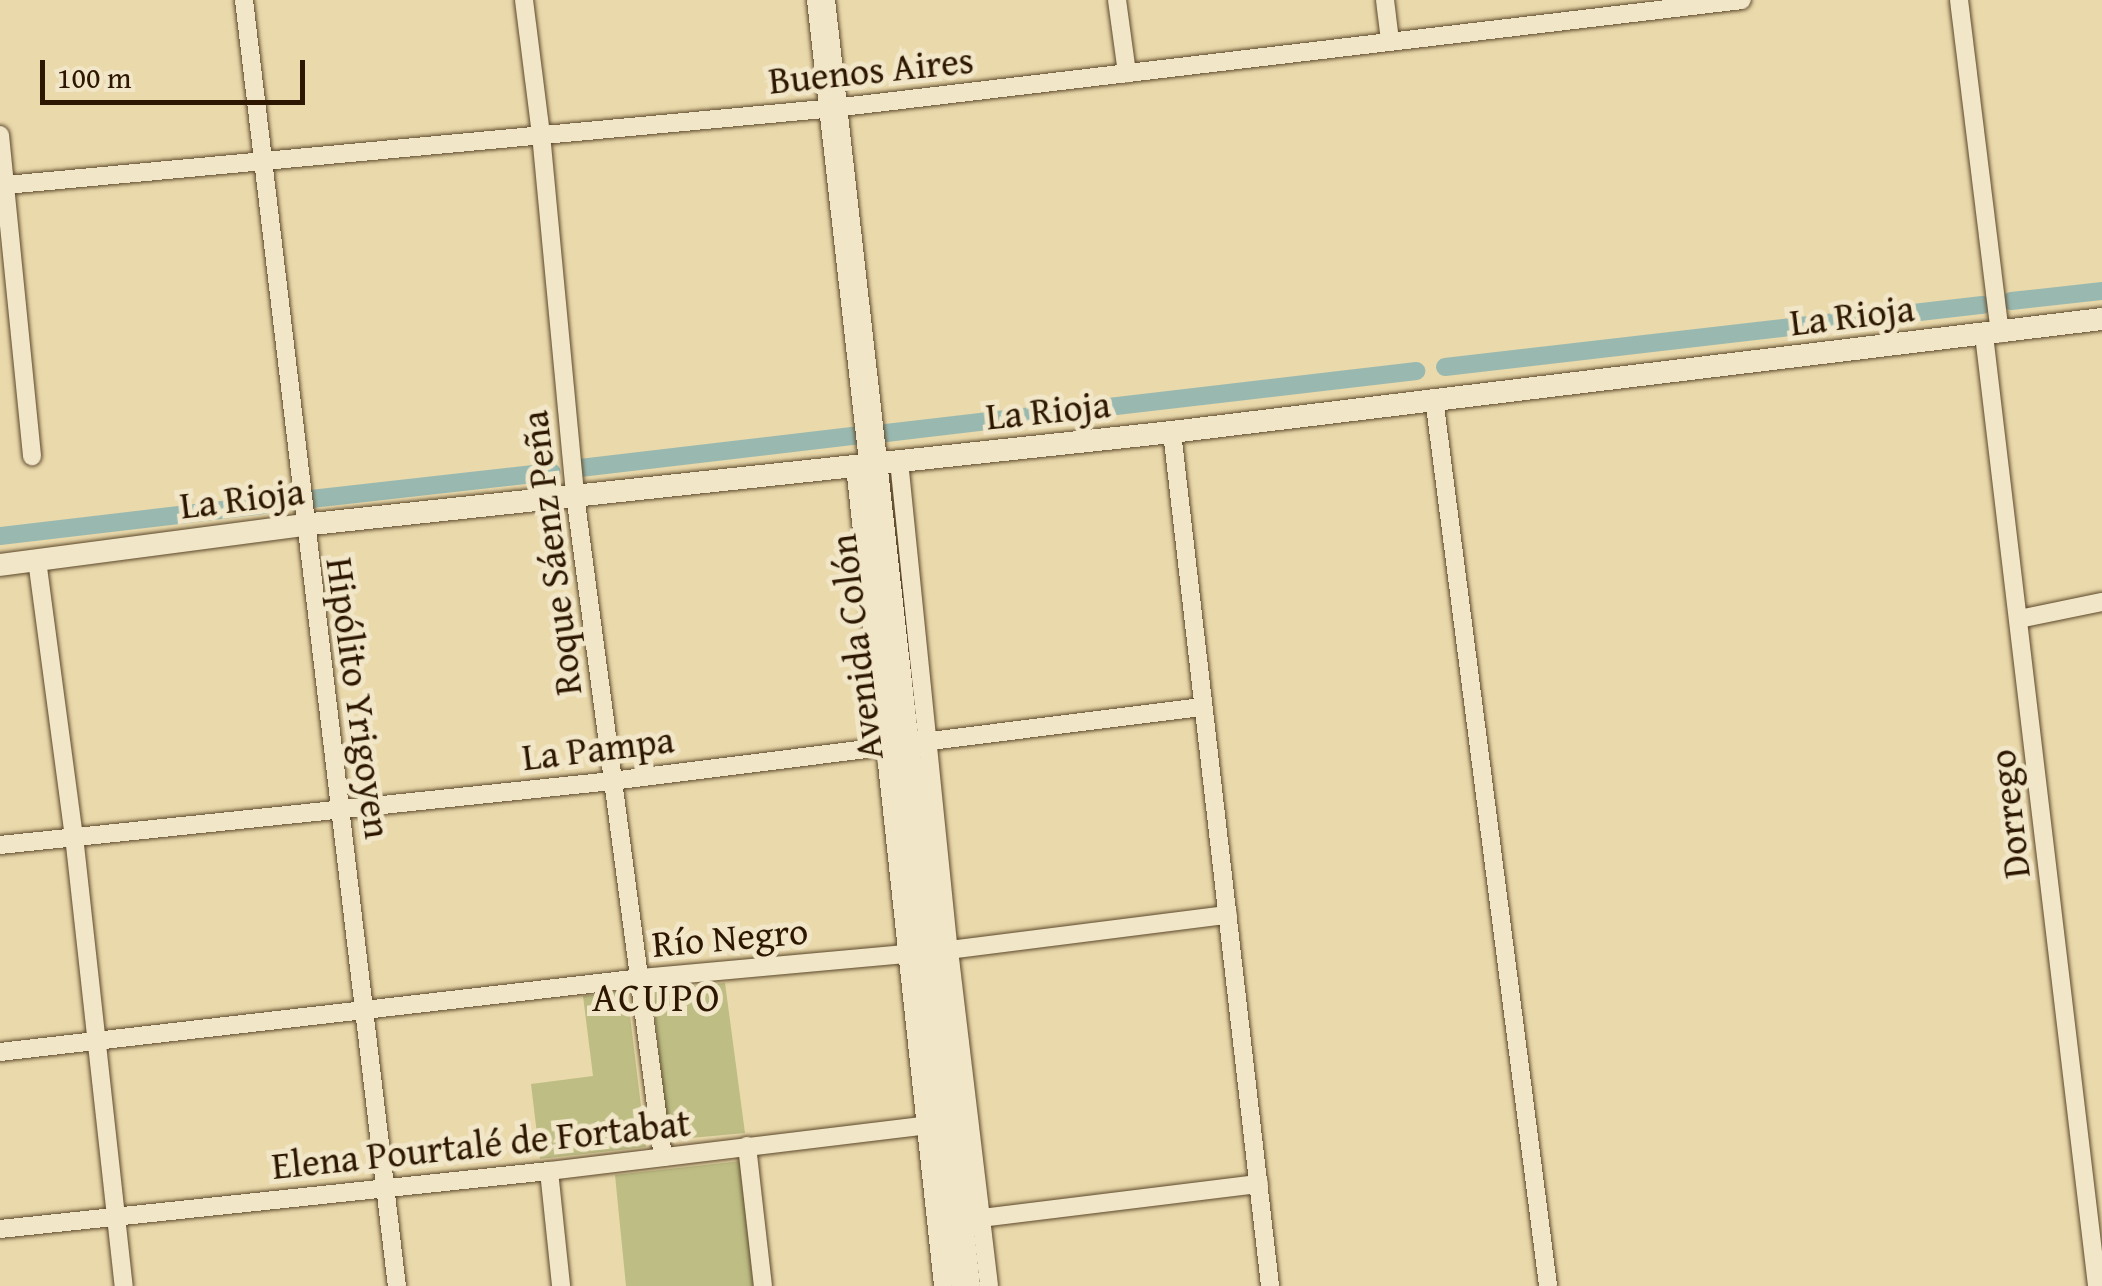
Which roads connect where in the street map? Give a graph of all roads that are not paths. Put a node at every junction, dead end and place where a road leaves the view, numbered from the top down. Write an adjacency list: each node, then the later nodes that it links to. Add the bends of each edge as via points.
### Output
1 (244, 0): 14 (street, Hipólito Yrigoyen)
2 (524, 0): 12 (street, Roque Sáenz Peña)
3 (821, 0): 11 (main road, Avenida Colón)
4 (1118, 0): 10 (street)
5 (1385, 0): 9 (street)
6 (1742, 0): 8 (street, Buenos Aires)
7 (1959, 0): 17 (street, Dorrego)
8 (1670, 4): 9 (street, Buenos Aires)
9 (1390, 42): 10 (street, Buenos Aires)
10 (1128, 73): 11 (street, Buenos Aires)
11 (834, 108): 12 (street, Buenos Aires); 21 (main road, Avenida Colón)
12 (541, 134): 14 (street, Buenos Aires); 22 (street, Roque Sáenz Peña)
13 (0, 135): 15 (street)
14 (261, 163): 15 (street, Buenos Aires); 23 (street, Hipólito Yrigoyen)
15 (6, 185): 20 (street)
16 (2102, 319): 17 (street, La Rioja)
17 (1992, 334): 18 (street, La Rioja); 27 (street, Dorrego)
18 (1434, 398): 19 (street, La Rioja); 57 (street)
19 (1172, 432): 21 (street, La Rioja); 28 (street)
20 (32, 456)
21 (876, 464): 22 (street, La Rioja); 29 (main road, Avenida Colón)
22 (574, 495): 23 (street, La Rioja); 30 (street, Roque Sáenz Peña)
23 (303, 525): 24 (street, La Rioja); 31 (street, Hipólito Yrigoyen)
24 (37, 560): 25 (street, La Rioja); 32 (street)
25 (0, 565)
26 (2102, 602): 27 (street)
27 (2019, 618): 58 (street, Dorrego)
28 (1202, 706): 29 (street, La Pampa); 34 (street)
29 (906, 743): 30 (street, La Pampa); 35 (main road, Avenida Colón)
30 (612, 781): 31 (street, La Pampa); 36 (street, Roque Sáenz Peña)
31 (342, 808): 32 (street, La Pampa); 37 (street, Hipólito Yrigoyen)
32 (74, 836): 33 (street, La Pampa); 38 (street)
33 (0, 845)
34 (1228, 915): 35 (street, Río Negro); 44 (street)
35 (928, 952): 36 (street, Río Negro); 40 (main road, Avenida Colón)
36 (642, 978): 37 (street, Río Negro); 42 (street, Roque Sáenz Peña)
37 (365, 1012): 38 (street, Río Negro); 45 (street, Hipólito Yrigoyen)
38 (96, 1040): 39 (street, Río Negro); 46 (street)
39 (0, 1052)
40 (946, 1122): 41 (street, Elena Pourtalé de Fortabat); 47 (street, Avenida Colón); 53 (street, Avenida Colón); 54 (main road, Avenida Colón)
41 (747, 1146): 42 (street, Elena Pourtalé de Fortabat); 52 (street)
42 (663, 1157): 43 (street, Elena Pourtalé de Fortabat)
43 (549, 1171): 45 (street, Elena Pourtalé de Fortabat); 51 (street)
44 (1260, 1184): 47 (street); 56 (street)
45 (385, 1188): 46 (street, Elena Pourtalé de Fortabat); 50 (street, Hipólito Yrigoyen)
46 (115, 1215): 48 (street, Elena Pourtalé de Fortabat); 49 (street)
47 (981, 1218): 55 (street, Avenida Colón)
48 (0, 1229)
49 (124, 1286)
50 (397, 1286)
51 (561, 1286)
52 (763, 1286)
53 (943, 1286)
54 (966, 1286)
55 (990, 1286)
56 (1270, 1286)
57 (1548, 1286)
58 (2096, 1286)

